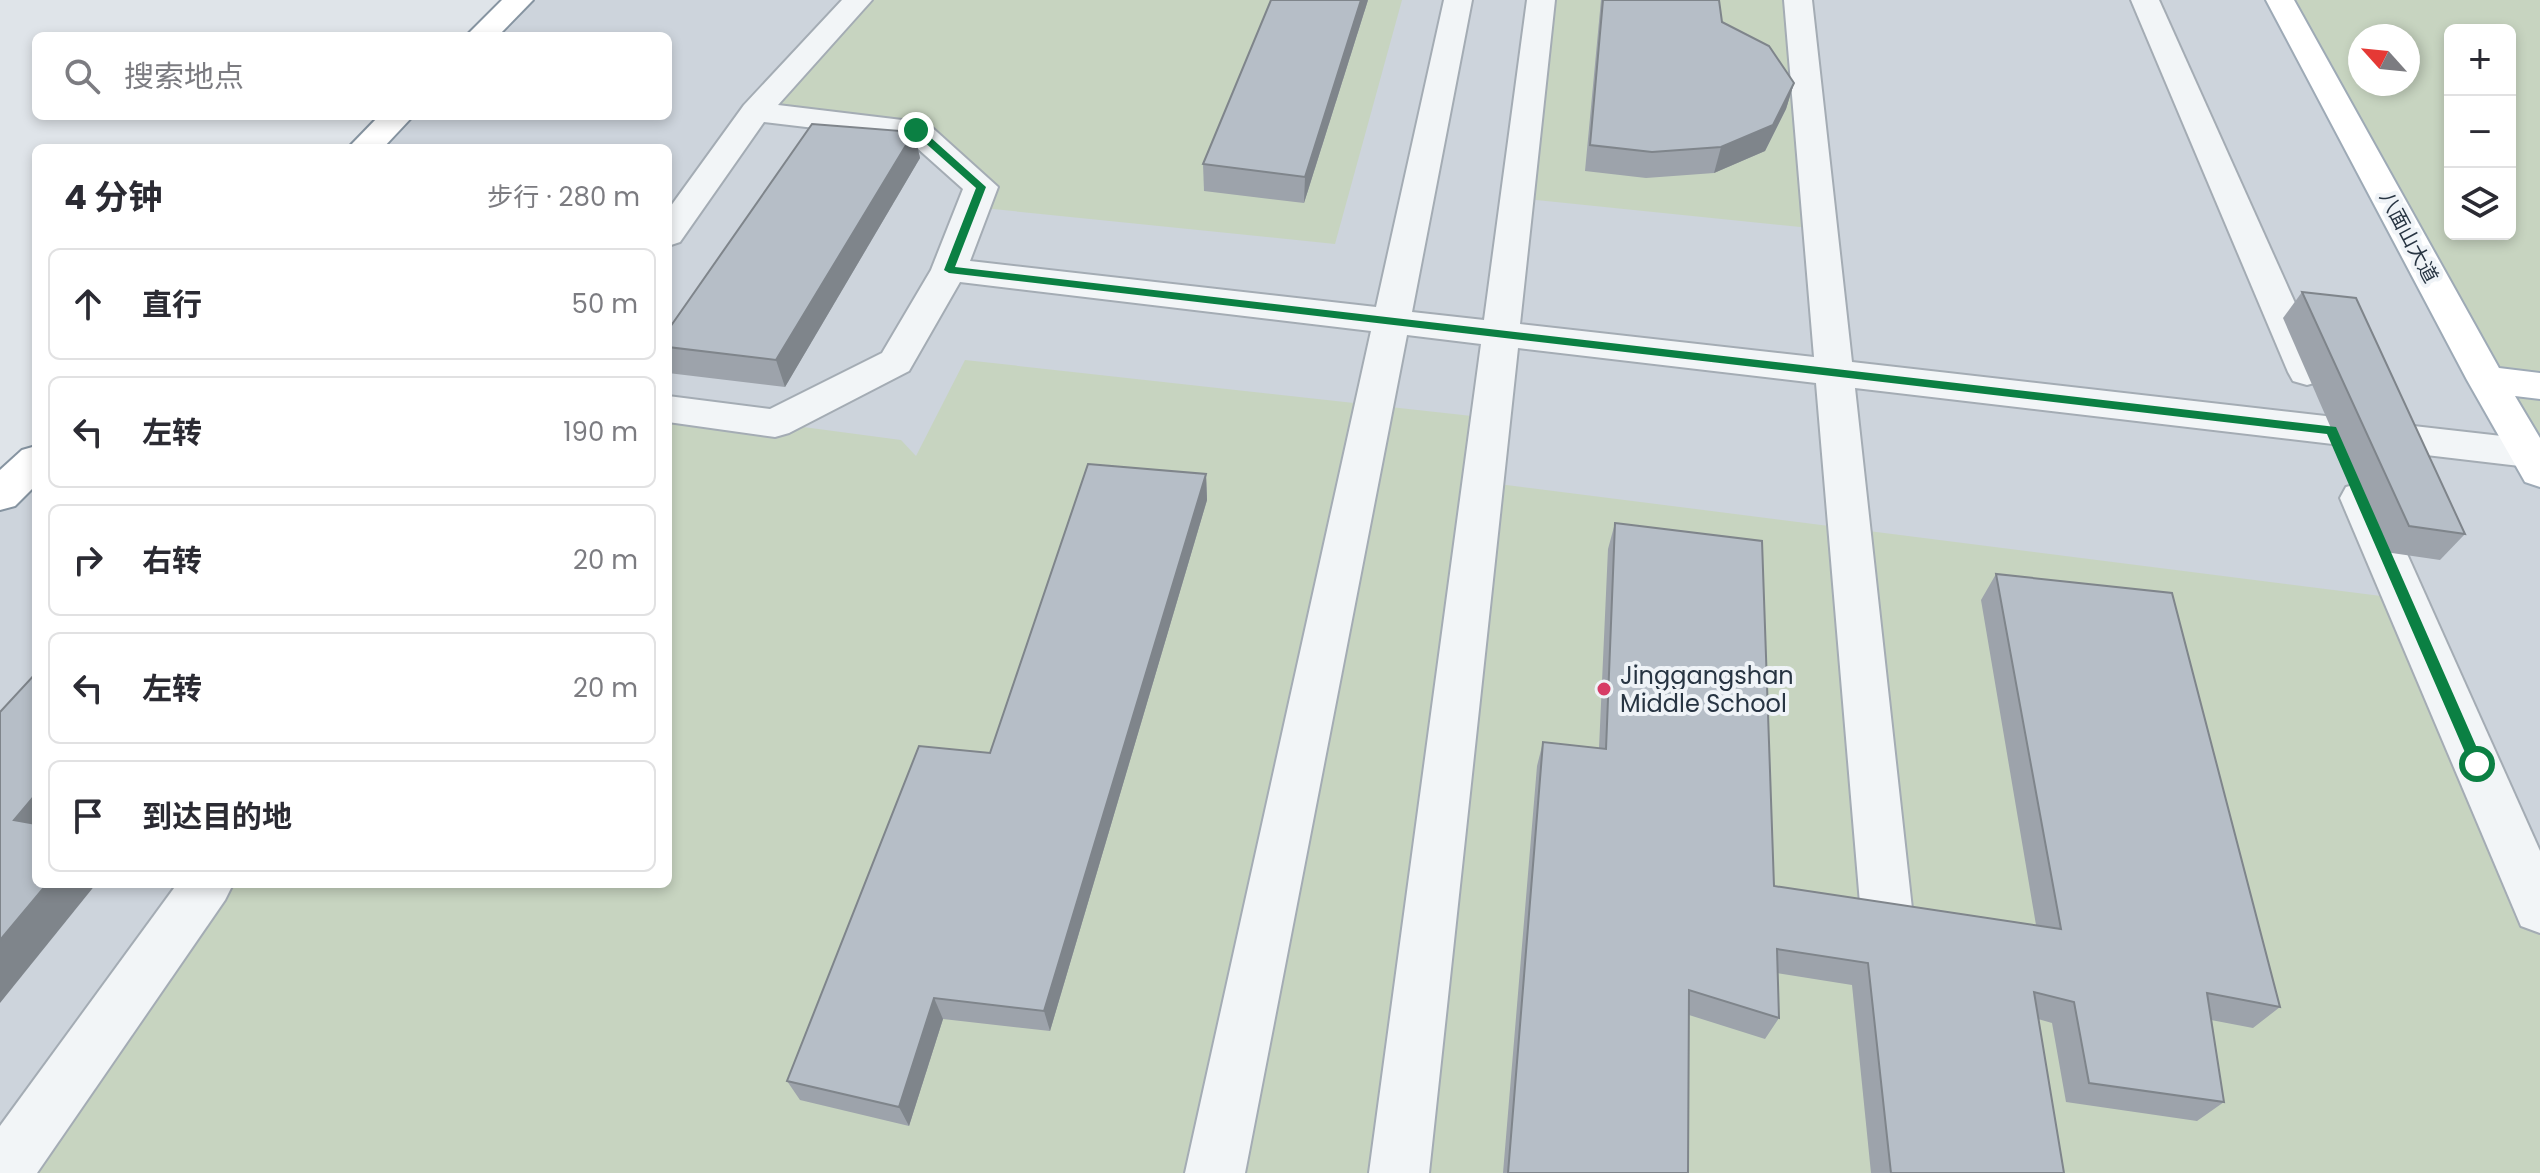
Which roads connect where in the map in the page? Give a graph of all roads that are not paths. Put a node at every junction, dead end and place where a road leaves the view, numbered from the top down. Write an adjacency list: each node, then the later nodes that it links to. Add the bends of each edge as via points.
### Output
1 (519, 0): 8 (main road)
2 (858, 0): 9 (lane)
3 (1458, 0): 14 (lane)
4 (1541, 0): 15 (lane)
5 (1798, 0): 16 (lane)
6 (2145, 0): 20 (lane)
7 (2280, 0): 17 (main road, 八面山大道)
8 (485, 32)
9 (755, 112): 12 (lane); 13 (lane, via 916,130 981,187)
10 (393, 120): 11 (main road)
11 (368, 144)
12 (672, 229)
13 (949, 270): 14 (lane); 19 (lane, via 896,362 775,423)
14 (1391, 322): 15 (lane); 28 (lane)
15 (1501, 333): 16 (lane); 29 (lane)
16 (1834, 372): 20 (lane); 26 (lane)
17 (2486, 380): 18 (main road); 21 (main road, 八面山大道)
18 (2540, 386)
19 (672, 410)
20 (2332, 430): 21 (lane); 25 (lane)
21 (2534, 462)
22 (32, 464): 23 (main road)
23 (0, 495)
24 (204, 888): 27 (lane)
25 (2540, 909)
26 (1888, 927)
27 (2, 1173)
28 (1215, 1173)
29 (1399, 1173)

